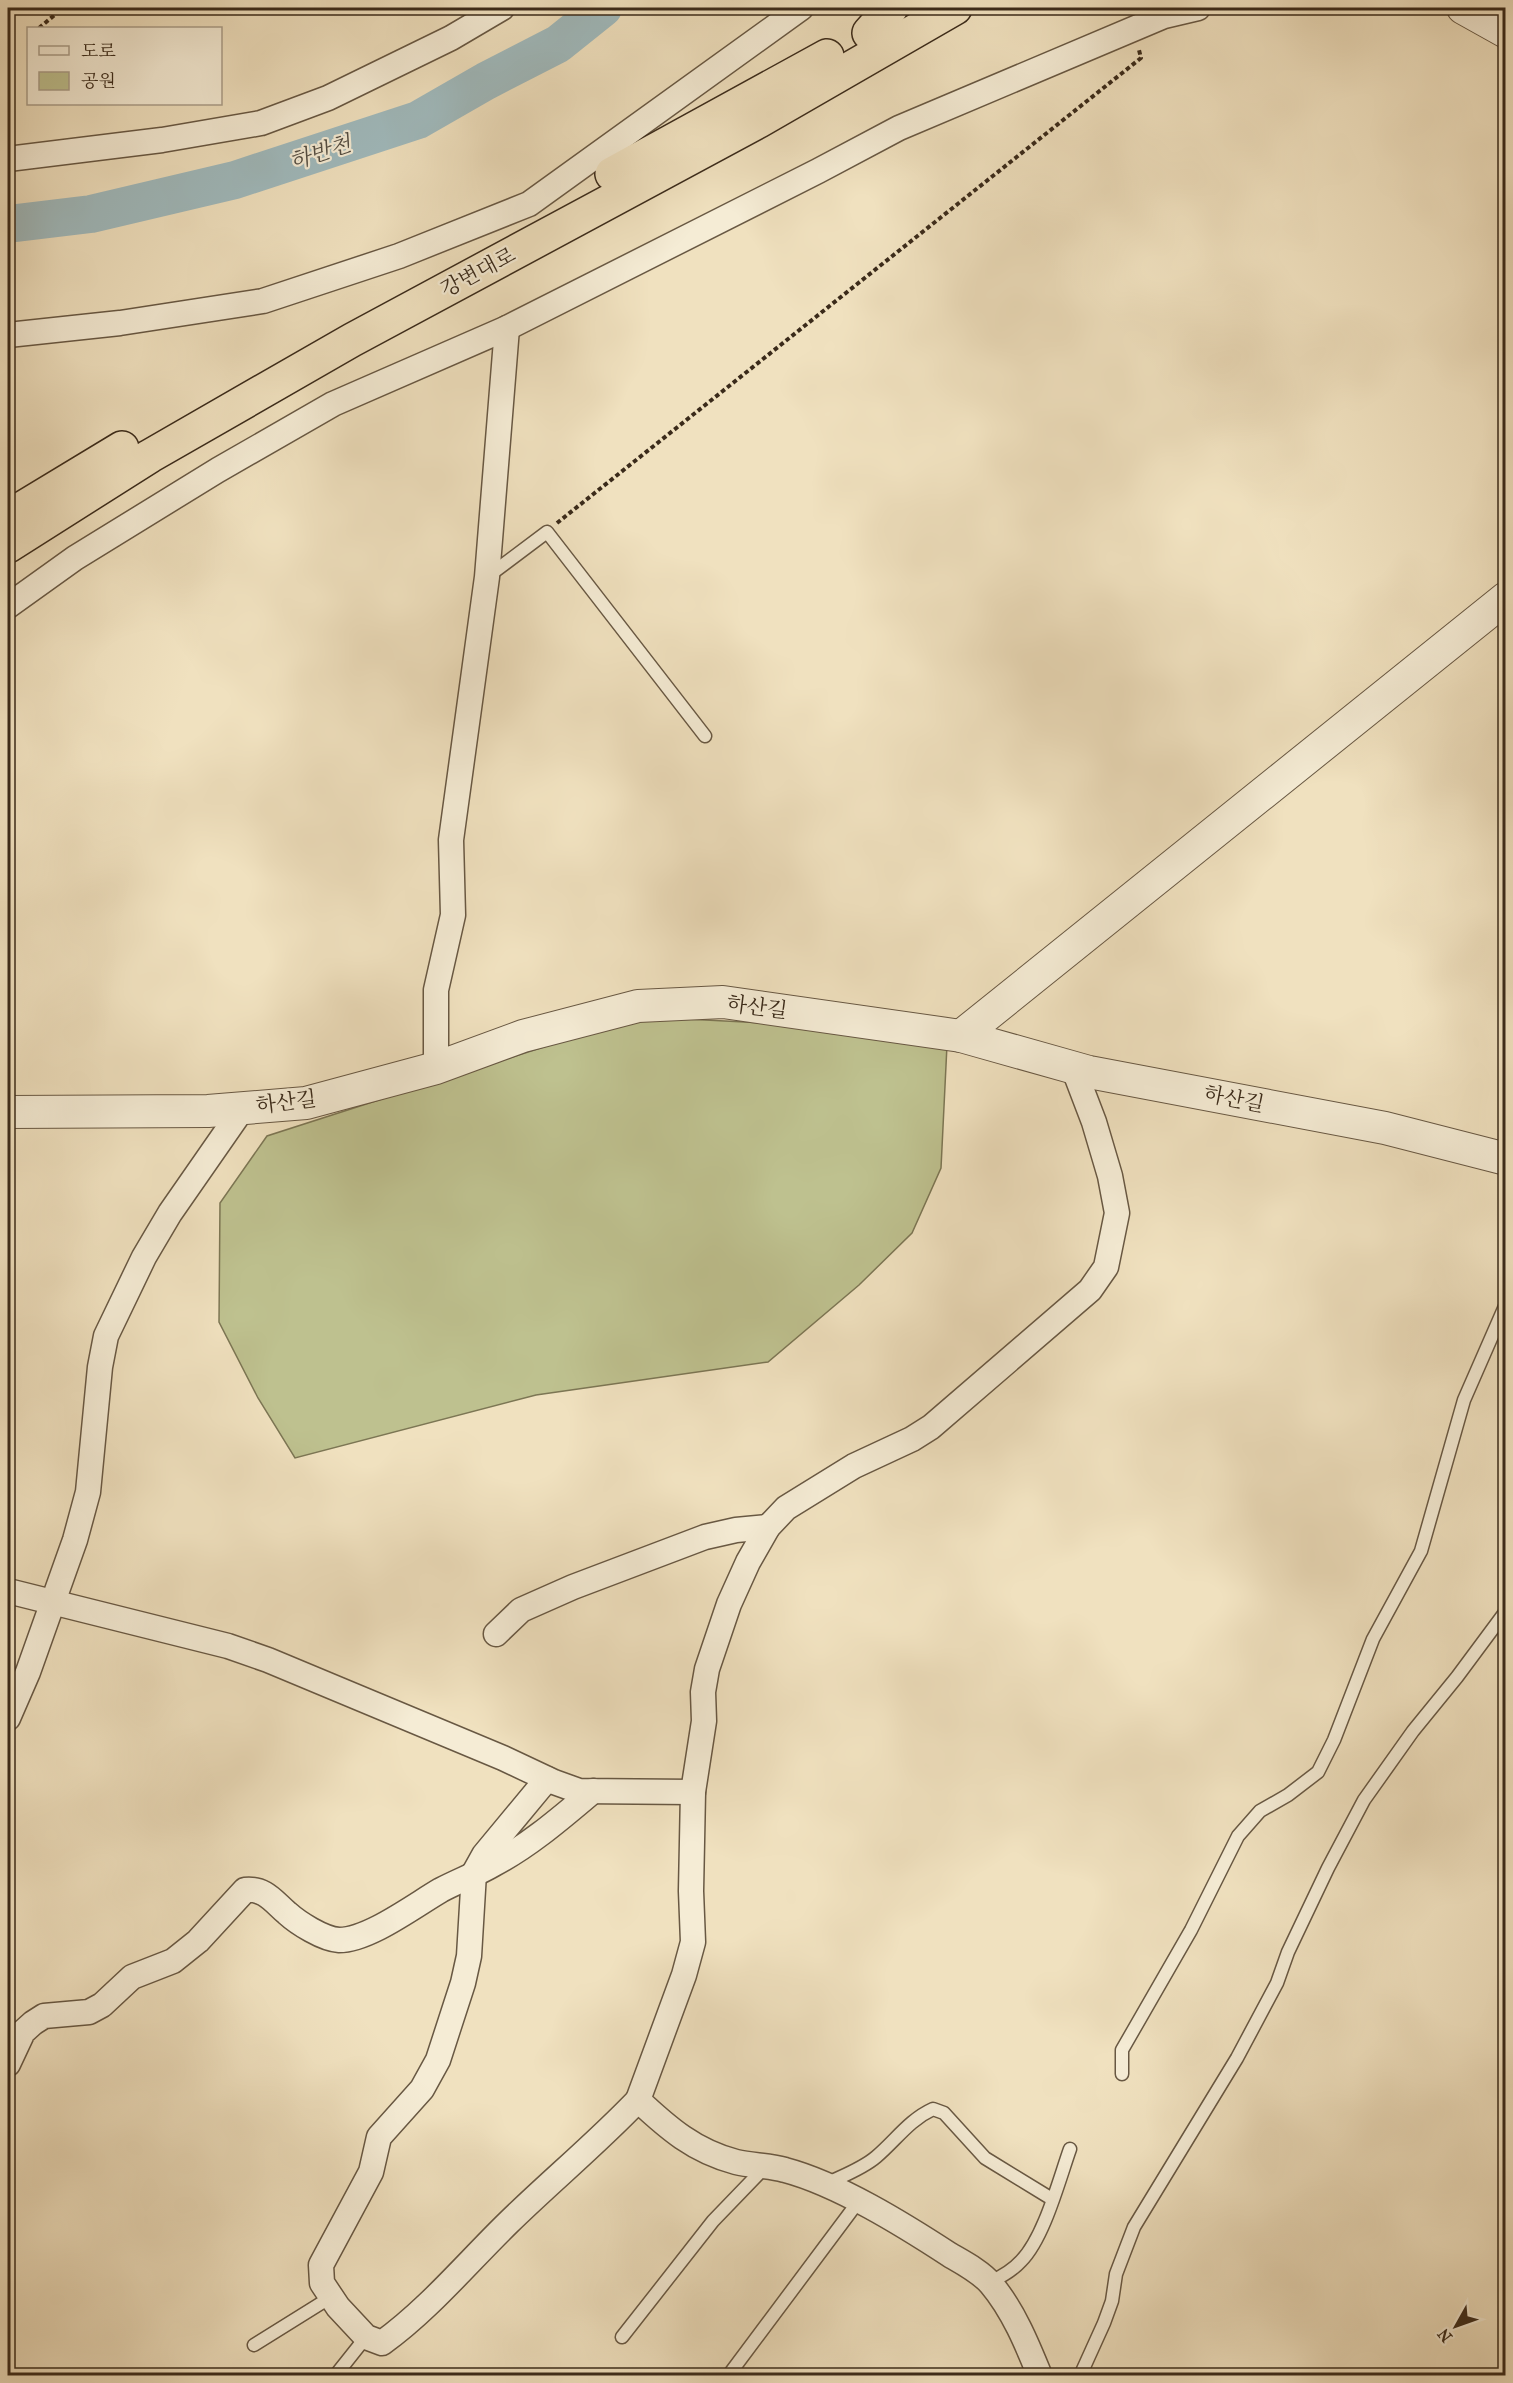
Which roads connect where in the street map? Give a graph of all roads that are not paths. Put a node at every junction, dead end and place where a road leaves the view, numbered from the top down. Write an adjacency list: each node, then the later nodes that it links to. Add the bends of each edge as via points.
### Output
1 (502, 8): 10 (street, via 378,75 271,120 207,133)
2 (801, 8): 12 (street, via 529,204 399,256 263,301)
3 (891, 8): 9 (highway)
4 (970, 8): 7 (highway)
5 (1198, 8): 11 (street, via 1164,16 899,128)
6 (1463, 8): 8 (street)
7 (936, 12): 9 (highway, 강변대로); 14 (highway, 강변대로, via 759,121 351,340 150,456)
8 (1506, 32)
9 (869, 33): 13 (highway, 강변대로, via 225,388)
10 (8, 159)
11 (507, 327): 15 (street); 17 (street, via 333,404 106,539)
12 (8, 335)
13 (8, 517)
14 (8, 546)
15 (487, 577): 18 (lane, via 547,531); 21 (street, via 450,840 453,915 436,990)
16 (1506, 598): 19 (street)
17 (8, 606)
18 (705, 736)
19 (961, 1036): 20 (street, 하산길); 21 (street, 하산길, via 723,1002 638,1006 523,1036)
20 (1073, 1067): 24 (street, 하산길, via 1386,1128); 26 (street, via 1094,1122 1118,1213 1106,1267 1090,1290 931,1426 815,1489 786,1508)
21 (436, 1068): 22 (street, 하산길, via 306,1103)
22 (243, 1108): 23 (street, 하산길); 28 (street, via 170,1213 106,1336 88,1492)
23 (8, 1112)
24 (1506, 1159)
25 (1506, 1304): 37 (lane, via 1464,1400 1421,1551 1373,1639 1334,1740 1318,1772 1260,1811 1238,1836 1191,1930 1122,2050)
26 (768, 1527): 30 (street, via 705,1537 573,1587 521,1611); 34 (street, via 729,1604 707,1669)
27 (8, 1591): 28 (street)
28 (52, 1601): 31 (street); 32 (street, via 268,1660)
29 (1506, 1611): 52 (lane, via 1364,1800 1237,2058 1134,2226 1116,2274 1112,2301)
30 (495, 1634)
31 (8, 1718)
32 (547, 1779): 33 (street, via 579,1791); 35 (street, via 484,1855)
33 (593, 1791): 34 (street); 35 (street, via 528,1843)
34 (693, 1792): 38 (street, via 693,1942)
35 (474, 1873): 36 (street, via 395,1919 338,1940 288,1914 267,1894 245,1890 173,1960 132,1977 102,2005 89,2012 44,2016 33,2023 23,2032); 45 (street, via 469,1956 438,2060 422,2089 379,2137 371,2172 321,2265 322,2283)
36 (8, 2064)
37 (1122, 2074)
38 (638, 2100): 40 (street, via 671,2131 710,2154); 46 (street, via 394,2334 381,2343)
39 (1070, 2149): 42 (lane)
40 (766, 2166): 41 (street); 47 (lane, via 713,2221)
41 (824, 2185): 42 (lane, via 874,2159 906,2126 933,2109 944,2113 985,2158); 43 (street)
42 (1052, 2199): 44 (lane, via 1037,2239 1023,2260)
43 (858, 2202): 44 (street, via 928,2241); 50 (lane)
44 (990, 2283): 51 (street, via 1007,2306)
45 (331, 2297): 46 (street); 48 (lane)
46 (366, 2337): 49 (lane)
47 (622, 2337)
48 (254, 2345)
49 (335, 2376)
50 (728, 2376)
51 (1040, 2376)
52 (1080, 2376)

